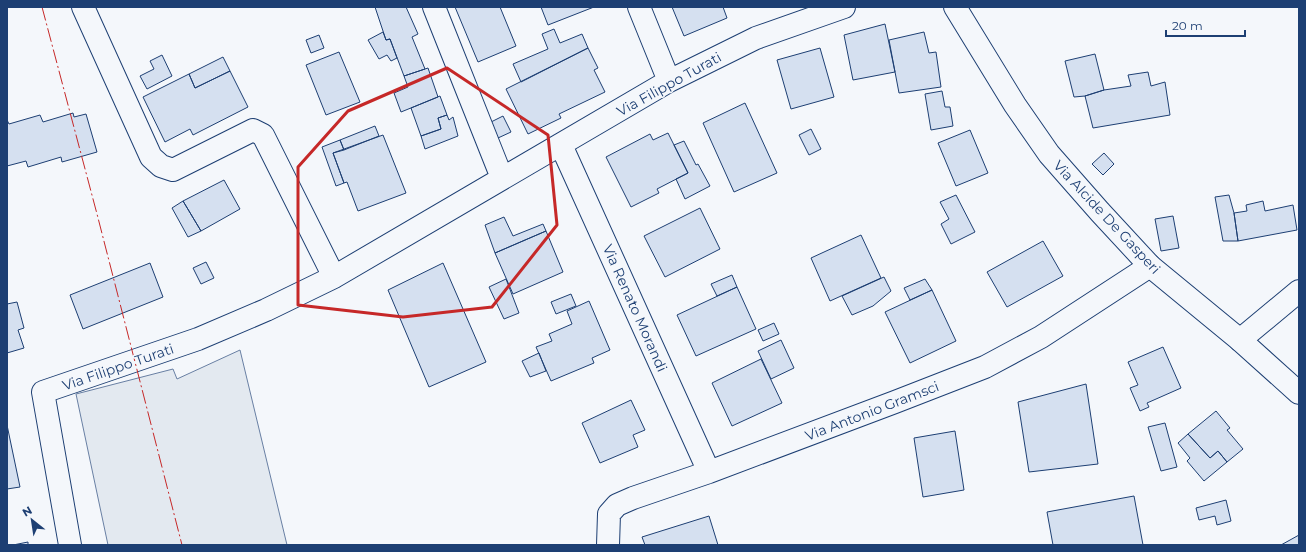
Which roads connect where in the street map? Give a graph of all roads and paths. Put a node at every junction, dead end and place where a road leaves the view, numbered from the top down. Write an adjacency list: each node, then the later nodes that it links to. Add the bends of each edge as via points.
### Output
1 (83, 7): 10 (street, via 151,156 161,166 173,170 253,130 263,135)
2 (434, 7): 8 (street)
3 (639, 7): 6 (street)
4 (844, 7): 6 (street, Via Filippo Turati, via 756,38)
5 (955, 7): 9 (street, Via Alcide De Gasperi, via 1015,105 1049,154)
6 (669, 81): 7 (street, Via Filippo Turati)
7 (561, 145): 8 (street, Via Filippo Turati); 14 (street, Via Renato Morandi)
8 (502, 178): 10 (street, Via Filippo Turati)
9 (1150, 266): 12 (street, Via Alcide De Gasperi); 14 (street, Via Antonio Gramsci, via 1041,337 985,367)
10 (334, 277): 15 (street, Via Filippo Turati, via 198,339 43,392)
11 (1299, 291): 12 (street)
12 (1240, 340): 13 (street, Via Alcide De Gasperi)
13 (1299, 393)
14 (709, 472): 16 (street, Via Antonio Gramsci, via 617,505 609,514)
15 (70, 545)
16 (608, 545)

